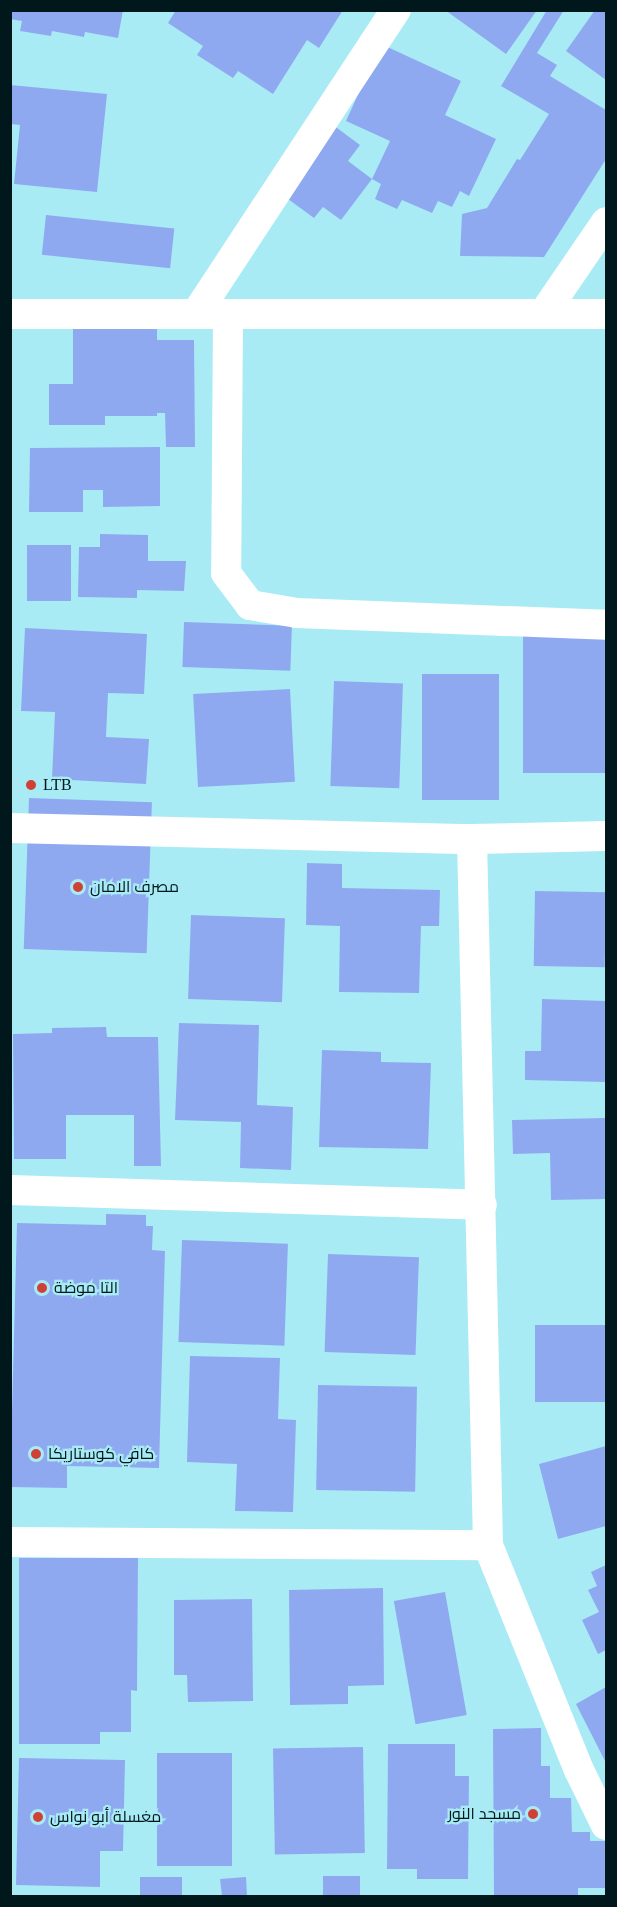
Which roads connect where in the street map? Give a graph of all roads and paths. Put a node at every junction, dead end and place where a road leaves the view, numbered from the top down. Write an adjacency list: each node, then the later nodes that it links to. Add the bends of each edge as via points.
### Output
1 (396, 10): 5 (street)
2 (606, 222): 3 (street)
3 (544, 313): 6 (street); 7 (street)
4 (10, 314): 5 (street)
5 (196, 314): 6 (street)
6 (228, 314): 8 (street, via 226,573 250,605 297,613)
7 (606, 314)
8 (606, 625)
9 (10, 828): 11 (street)
10 (606, 836): 11 (street)
11 (472, 839): 13 (street)
12 (10, 1190): 13 (street)
13 (482, 1205): 15 (street)
14 (10, 1542): 15 (street)
15 (488, 1545): 16 (street, via 579,1770)
16 (606, 1825)

